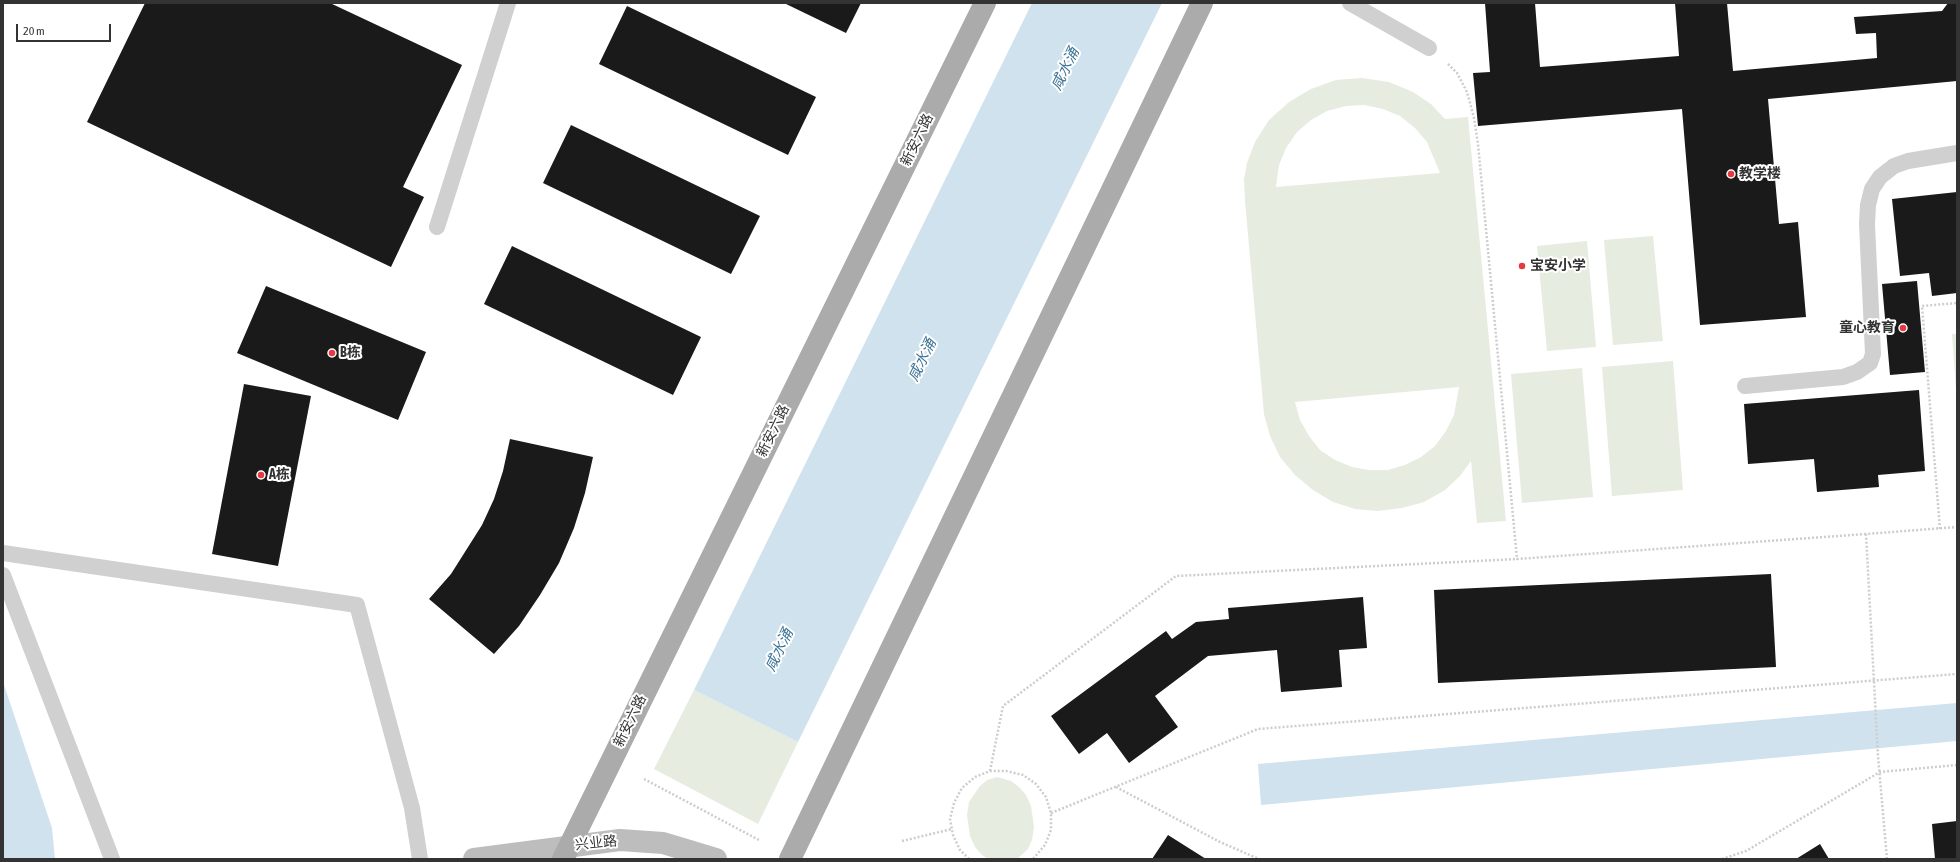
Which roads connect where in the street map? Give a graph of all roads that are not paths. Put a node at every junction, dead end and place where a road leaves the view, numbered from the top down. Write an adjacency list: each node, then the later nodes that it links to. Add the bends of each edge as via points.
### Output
1 (508, 3): 7 (lane)
2 (985, 3): 11 (main road, 新安六路)
3 (1202, 3): 16 (main road)
4 (1350, 3): 5 (lane)
5 (1429, 48)
6 (1957, 153): 8 (lane, via 1908,160 1894,166 1880,177 1872,189 1867,224 1873,354 1870,363 1857,372 1843,377)
7 (437, 227)
8 (1745, 386)
9 (3, 553): 13 (lane, via 357,605 412,808)
10 (3, 575): 12 (lane)
11 (566, 852): 14 (main road, 兴业路); 15 (main road, 兴业路, via 620,840 663,842)
12 (112, 859)
13 (420, 859)
14 (474, 859)
15 (716, 859)
16 (790, 859)

